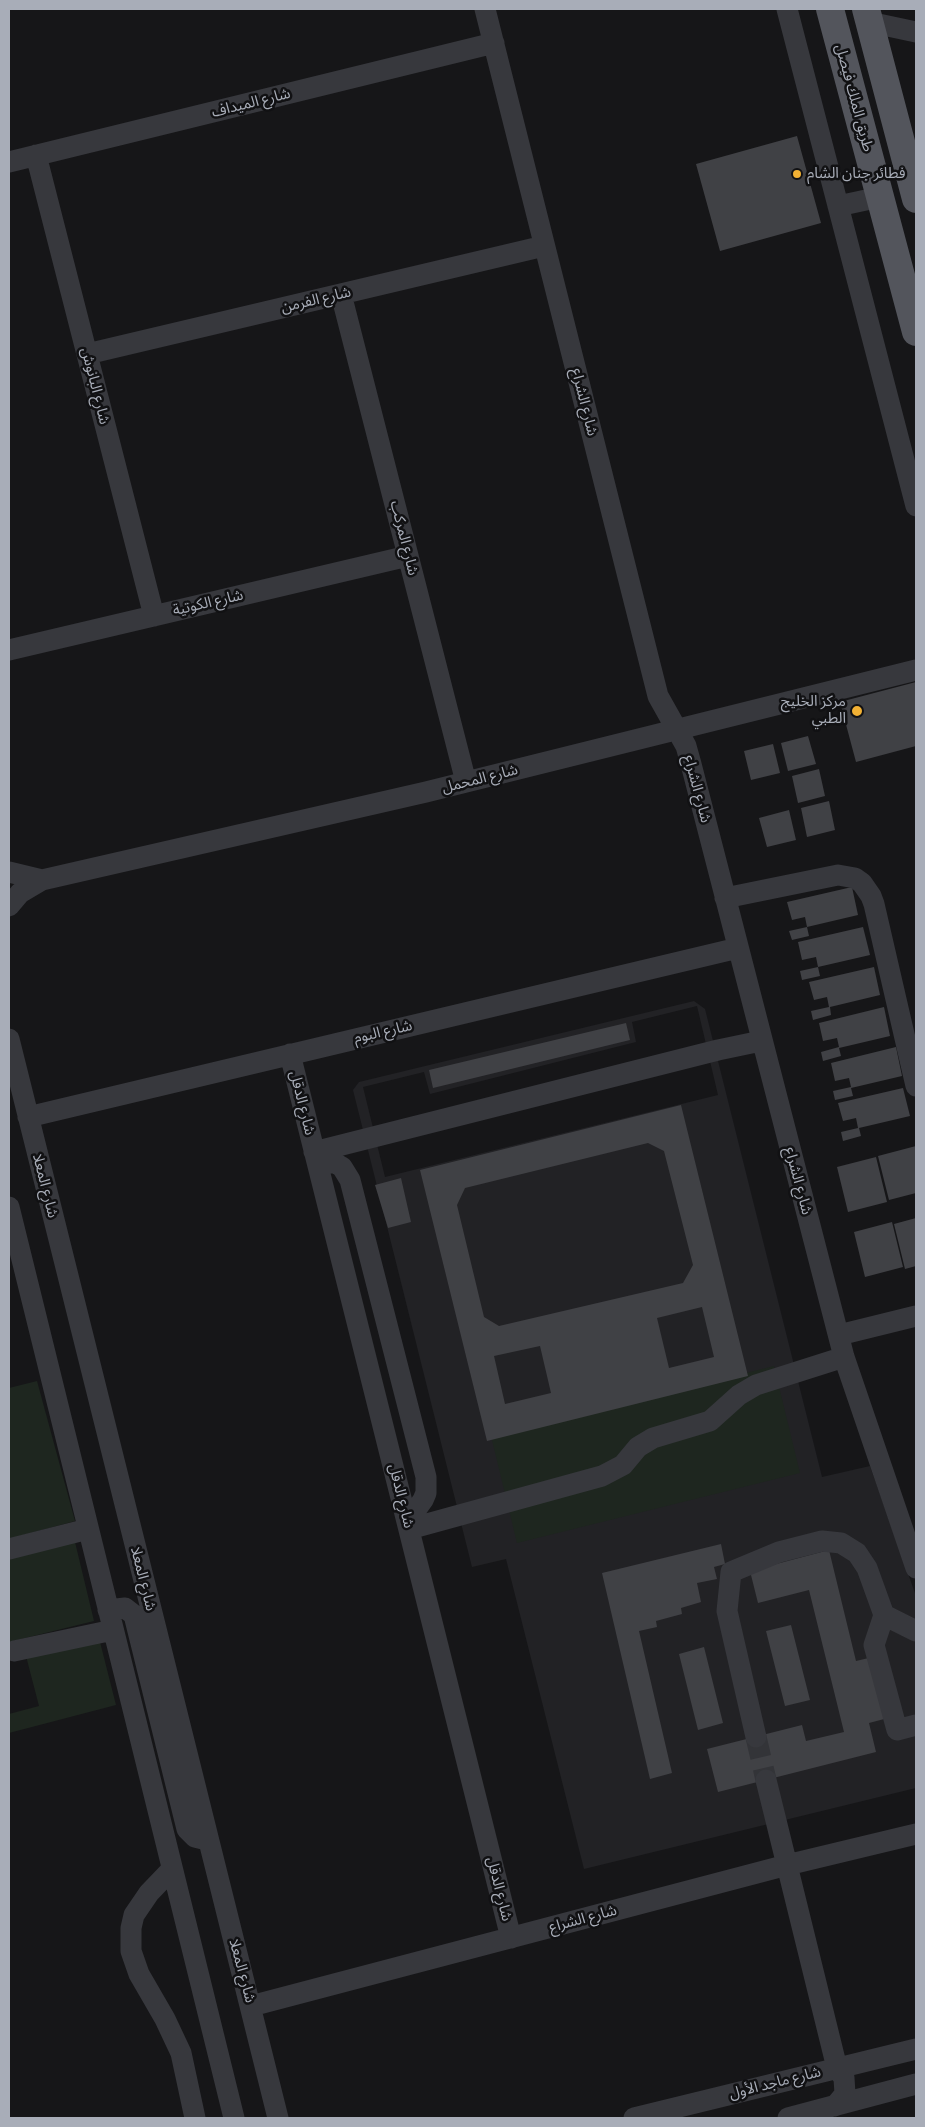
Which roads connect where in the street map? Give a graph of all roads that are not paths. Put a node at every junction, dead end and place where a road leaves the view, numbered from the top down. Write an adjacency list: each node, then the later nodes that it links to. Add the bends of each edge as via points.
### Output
1 (485, 9): 6 (street, شارع الشراع)
2 (788, 9): 11 (street)
3 (830, 9): 9 (main road, طريق الملك فيصل)
4 (867, 15): 5 (street); 10 (main road)
5 (916, 32)
6 (494, 43): 7 (street, شارع الميداف); 12 (street, شارع الشراع)
7 (36, 156): 8 (street, شارع الميداف); 15 (street, شارع البانوش)
8 (9, 162)
9 (880, 196): 11 (street); 14 (main road, طريق الملك فيصل)
10 (916, 199)
11 (838, 206): 16 (street)
12 (544, 246): 13 (street, شارع الفرمن); 21 (street, شارع الشراع, via 658,696)
13 (341, 294): 15 (street, شارع الفرمن); 17 (street, شارع المركب)
14 (916, 332)
15 (87, 354): 18 (street, شارع البانوش)
16 (916, 506)
17 (408, 556): 18 (street, شارع الكوتية); 22 (street, شارع المركب)
18 (154, 616): 19 (street, شارع الكوتية)
19 (9, 650)
20 (916, 670): 21 (street, شارع المحمل)
21 (677, 729): 22 (street, شارع المحمل); 25 (street, شارع الشراع, via 691,764)
22 (466, 782): 24 (street, شارع المحمل)
23 (9, 872): 24 (street, شارع المحمل)
24 (42, 880): 26 (street, شارع المحمل, via 20,892)
25 (725, 898): 27 (street, شارع الشراع); 31 (street, via 838,875 855,878 862,883 874,904)
26 (9, 906)
27 (738, 948): 29 (street, شارع الشراع); 30 (street, شارع البوم)
28 (9, 1039): 32 (street, شارع المعلا)
29 (761, 1041): 33 (street); 37 (street, شارع الشراع)
30 (290, 1054): 32 (street, شارع البوم); 33 (street, شارع الدقل)
31 (916, 1086)
32 (28, 1117): 53 (street, شارع المعلا)
33 (316, 1157): 36 (street, via 342,1167 350,1180); 38 (street, شارع الدقل)
34 (9, 1207): 41 (street)
35 (916, 1316): 37 (street)
36 (389, 1332): 38 (street); 40 (street, via 426,1485 426,1493)
37 (839, 1335): 39 (street, شارع الشراع)
38 (361, 1340): 40 (street, شارع الدقل)
39 (844, 1357): 40 (street, via 756,1385 739,1395 710,1421 653,1438 602,1476); 43 (street, شارع الشراع)
40 (407, 1523): 56 (street, شارع الدقل)
41 (88, 1529): 42 (street); 45 (street)
42 (9, 1549)
43 (916, 1568)
44 (884, 1614): 46 (street); 47 (street); 50 (street, via 867,1568 857,1553 841,1543 822,1541 779,1552 731,1572 727,1610)
45 (110, 1620): 48 (street); 53 (street, via 125,1608 134,1615 186,1824 195,1837); 55 (street)
46 (916, 1632): 47 (street)
47 (874, 1645): 49 (street, via 897,1730)
48 (14, 1651)
49 (916, 1725)
50 (756, 1737)
51 (766, 1780): 54 (street)
52 (916, 1834): 54 (street, شارع الشراع)
53 (207, 1840): 57 (street, شارع المعلا)
54 (787, 1865): 56 (street, شارع الشراع); 59 (street)
55 (172, 1870): 62 (street, via 149,1893 134,1915 131,1951 138,1974 181,2054); 63 (street)
56 (511, 1938): 57 (street, شارع الشراع)
57 (251, 2006): 64 (street, شارع المعلا)
58 (916, 2048): 59 (street, شارع ماجد الأول)
59 (837, 2068): 61 (street, via 844,2078 844,2094); 65 (street, شارع ماجد الأول)
60 (916, 2084): 61 (street)
61 (834, 2106): 66 (street)
62 (195, 2118)
63 (234, 2118)
64 (278, 2118)
65 (634, 2118)
66 (788, 2118)

